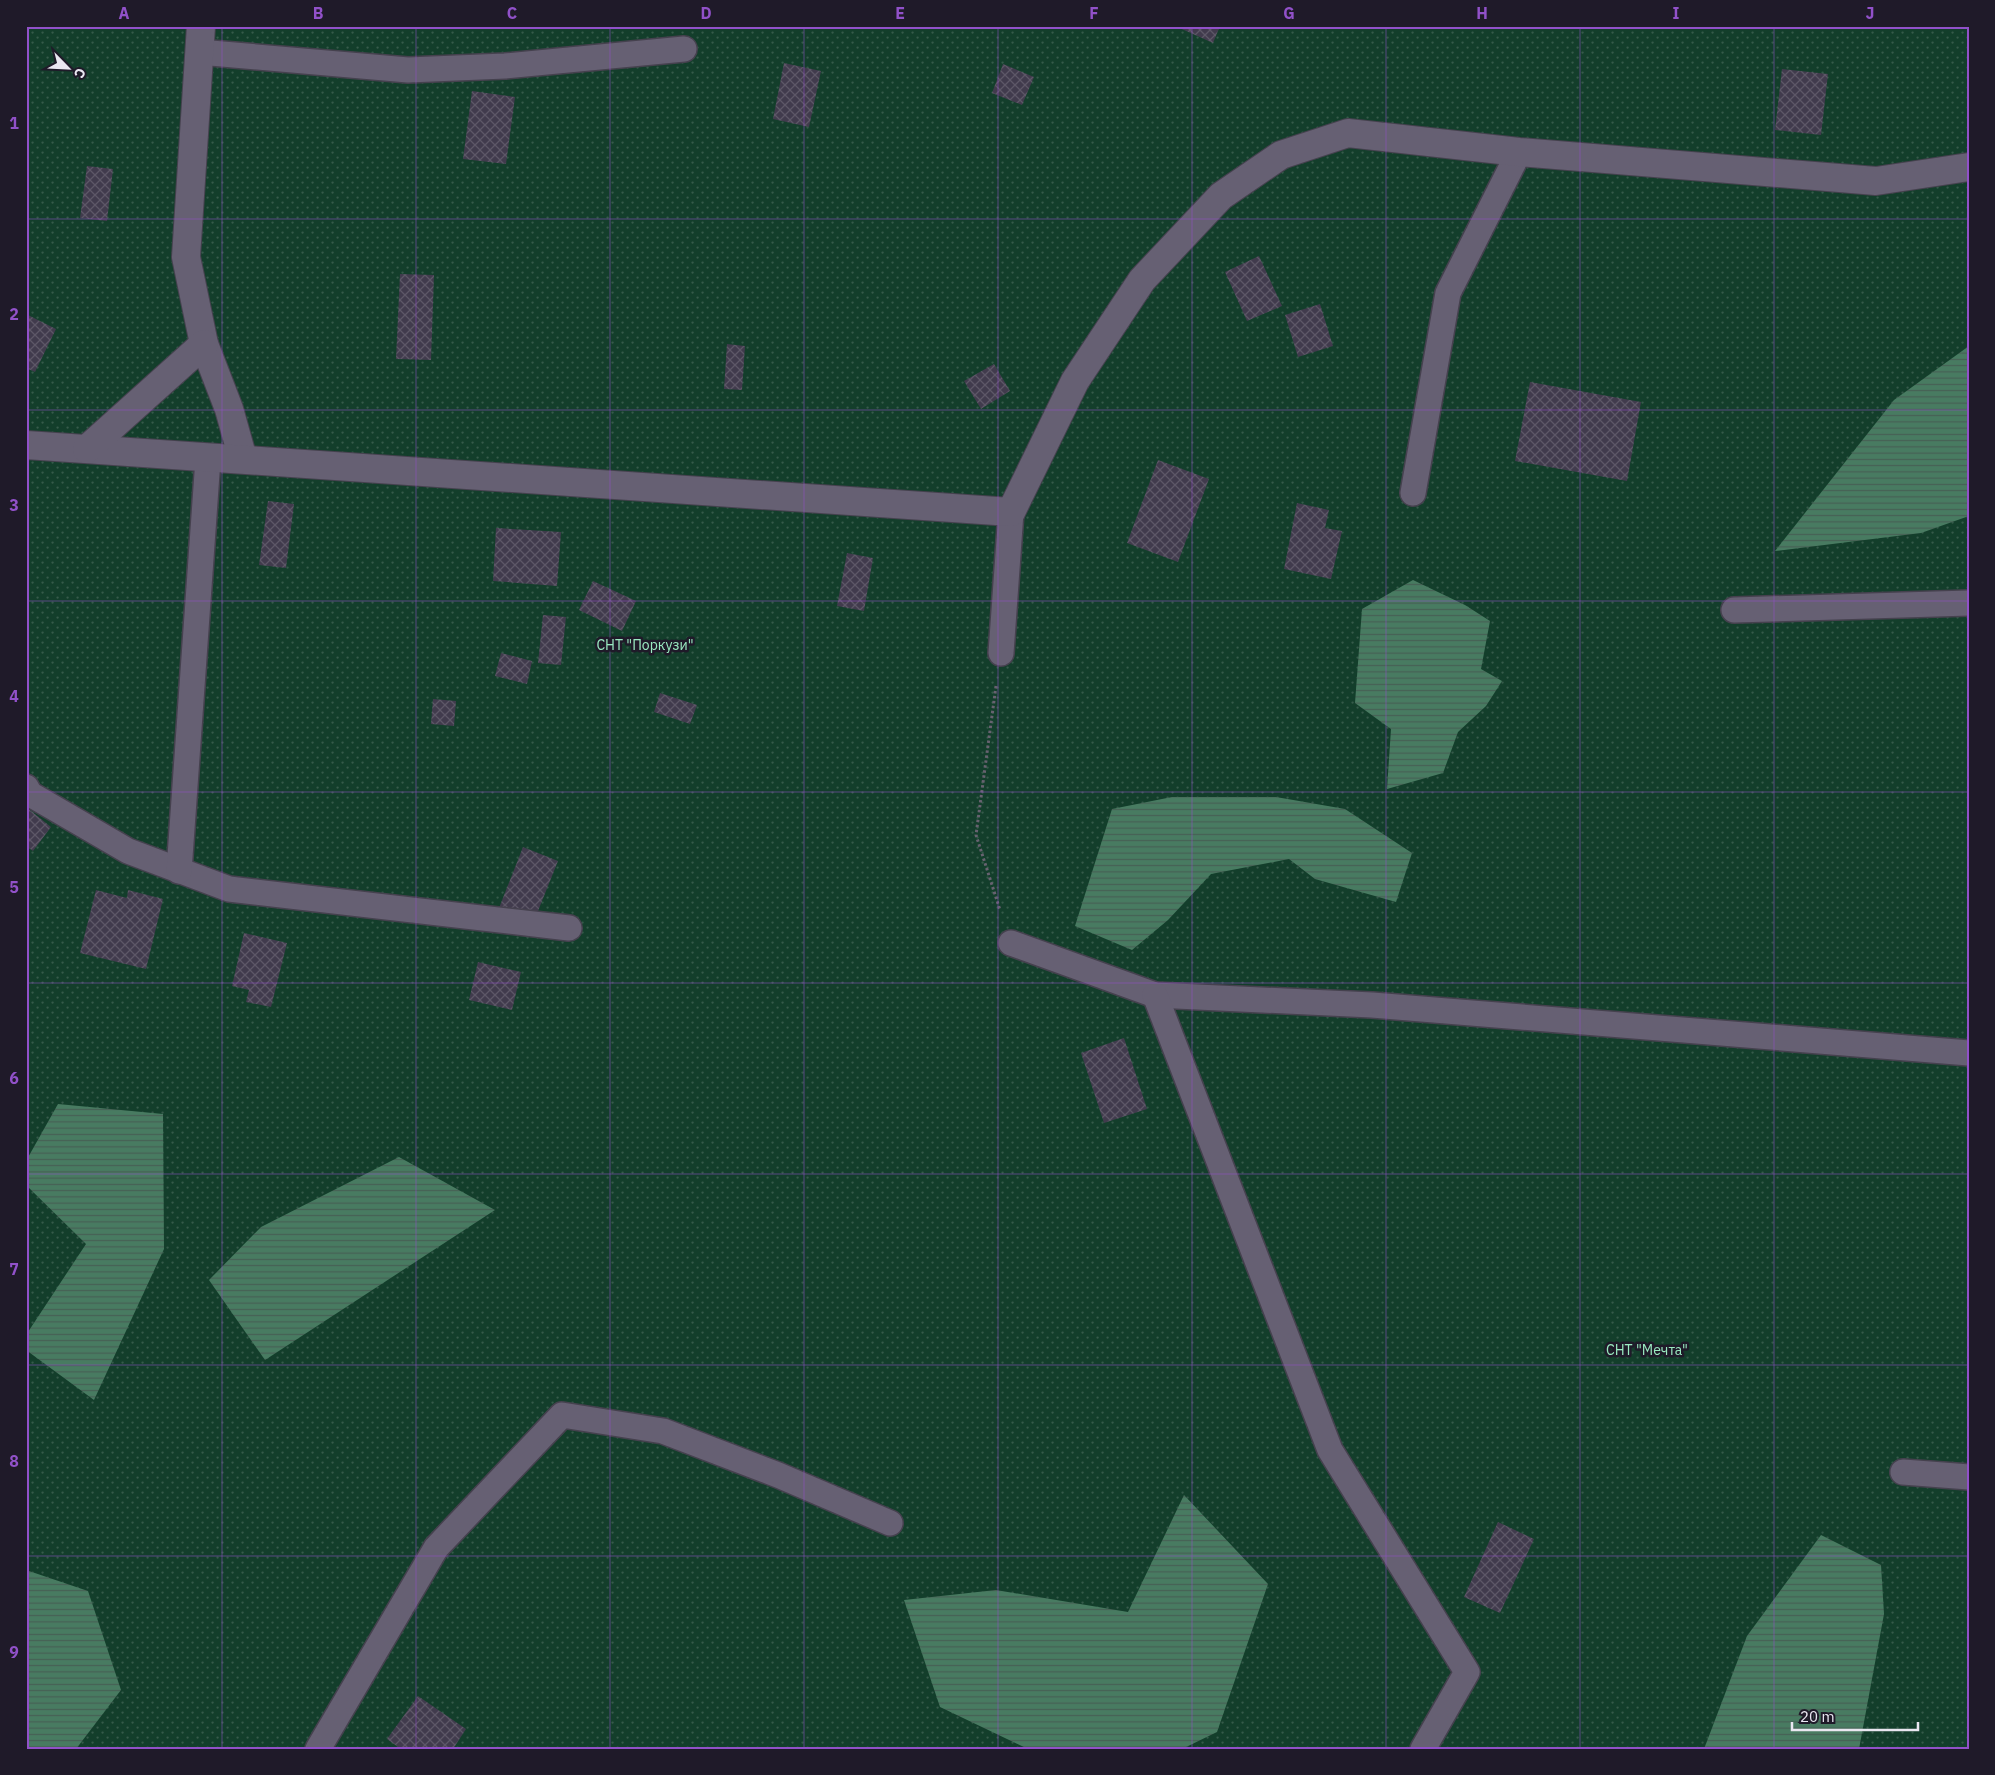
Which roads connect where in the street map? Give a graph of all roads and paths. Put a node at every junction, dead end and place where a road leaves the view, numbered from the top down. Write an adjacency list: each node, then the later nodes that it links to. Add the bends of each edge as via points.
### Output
1 (200, 39): 2 (lane, via 408,70 505,66); 5 (street, via 186,257)
2 (684, 49)
3 (1519, 152): 4 (street, via 1876,182); 10 (lane, via 1448,293); 11 (street, via 1348,133 1281,155 1222,196 1142,280 1075,382)
4 (1969, 167)
5 (204, 344): 7 (street); 9 (street, via 229,409)
6 (26, 445): 7 (street)
7 (86, 449): 8 (street)
8 (208, 459): 9 (street); 16 (lane)
9 (243, 459): 11 (street)
10 (1413, 493)
11 (1010, 512): 14 (lane)
12 (1969, 604): 13 (lane)
13 (1734, 610)
14 (1001, 653): 18 (path, via 976,835)
15 (26, 787): 16 (lane, via 30,794 128,851)
16 (179, 870): 17 (lane, via 229,889)
17 (569, 928)
18 (1011, 943): 19 (lane)
19 (1156, 995): 20 (lane, via 1372,1005); 25 (lane, via 1330,1450 1467,1672)
20 (1969, 1053)
21 (1903, 1472): 22 (lane)
22 (1969, 1477)
23 (890, 1523): 24 (lane, via 663,1431 562,1415 436,1548)
24 (318, 1749)
25 (1423, 1749)

